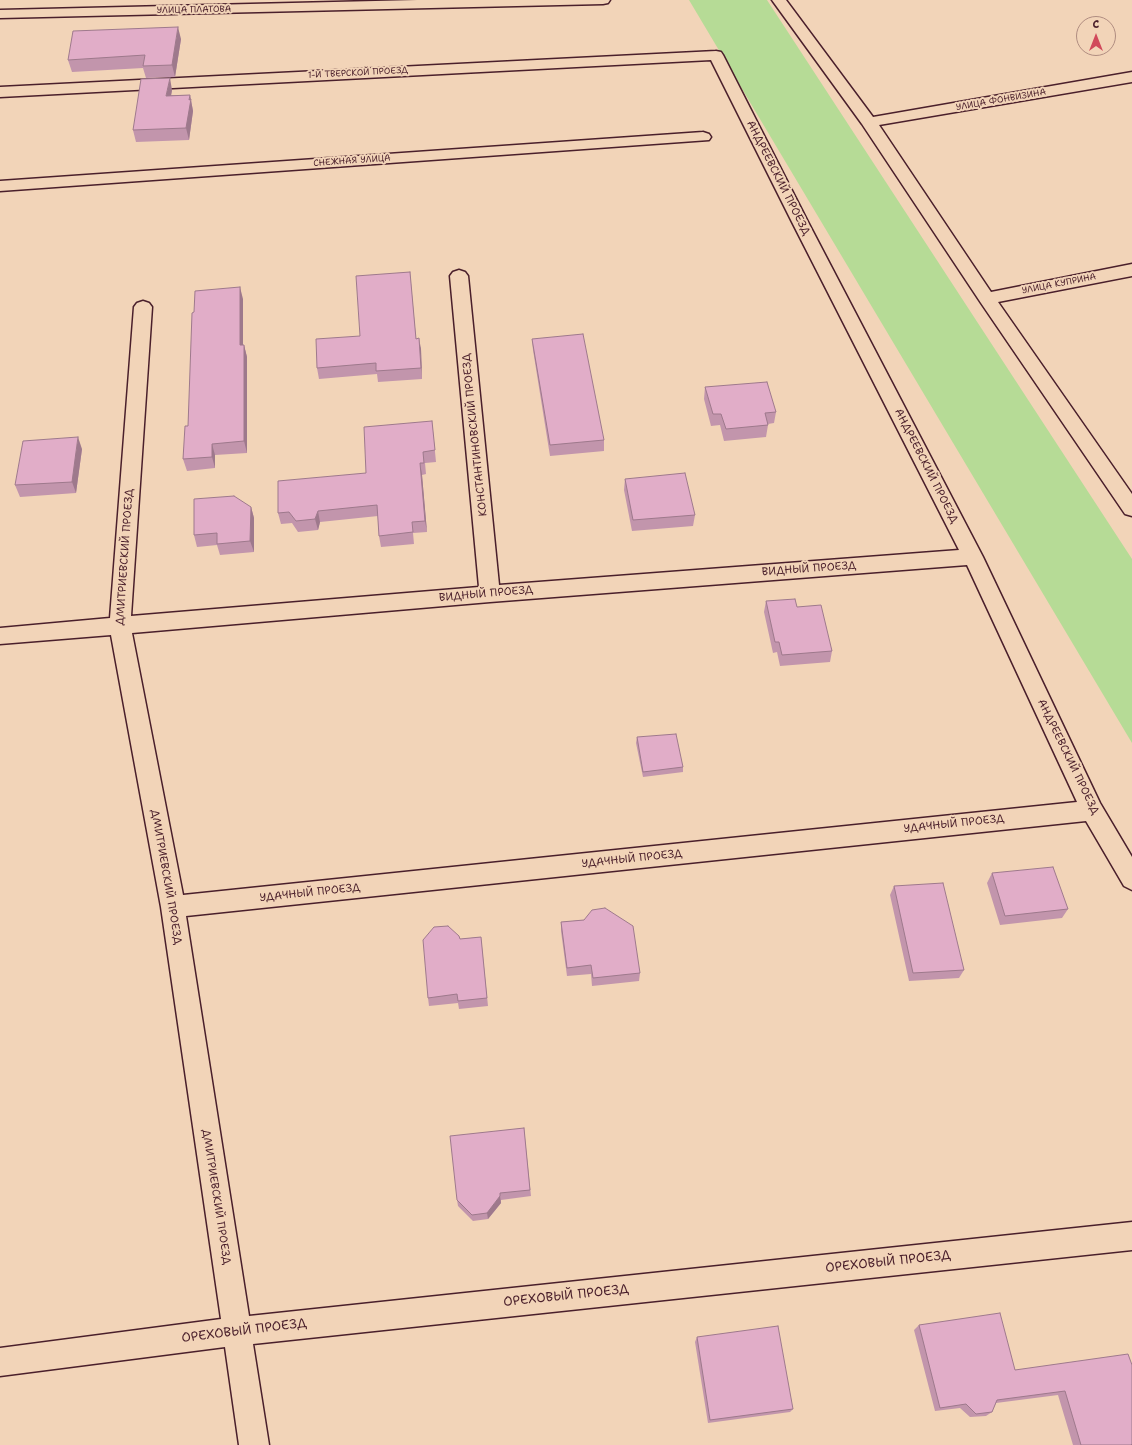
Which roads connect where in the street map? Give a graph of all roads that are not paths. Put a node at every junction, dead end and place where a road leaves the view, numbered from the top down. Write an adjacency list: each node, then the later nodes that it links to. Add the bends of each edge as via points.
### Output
1 (603, 0): 3 (street, УЛИЦА ПЛАТОВА)
2 (779, 0): 7 (street)
3 (0, 14)
4 (716, 55): 6 (street, 1-Й ТВЕРСКОЙ ПРОЕЗД); 15 (street, АНДРЕЕВСКИЙ ПРОЕЗД)
5 (1132, 77): 7 (street, УЛИЦА ФОНВИЗИНА)
6 (0, 92)
7 (869, 122): 12 (street)
8 (703, 137): 9 (street, СНЕЖНАЯ УЛИЦА)
9 (0, 186)
10 (1132, 270): 12 (street, УЛИЦА КУПРИНА)
11 (459, 276): 16 (street, КОНСТАНТИНОВСКИЙ ПРОЕЗД)
12 (987, 299): 14 (street)
13 (142, 307): 17 (street, ДМИТРИЕВСКИЙ ПРОЕЗД)
14 (1132, 509)
15 (973, 557): 16 (street, ВИДНЫЙ ПРОЕЗД); 19 (street, АНДРЕЕВСКИЙ ПРОЕЗД)
16 (490, 594): 17 (street, ВИДНЫЙ ПРОЕЗД)
17 (120, 625): 18 (street, ВИДНЫЙ ПРОЕЗД); 21 (street, ДМИТРИЕВСКИЙ ПРОЕЗД)
18 (0, 636)
19 (1092, 810): 20 (street, АНДРЕЕВСКИЙ ПРОЕЗД); 21 (street, УДАЧНЫЙ ПРОЕЗД)
20 (1132, 878)
21 (172, 908): 23 (street, ДМИТРИЕВСКИЙ ПРОЕЗД)
22 (1132, 1236): 23 (street, ОРЕХОВЫЙ ПРОЕЗД)
23 (237, 1331): 24 (street, ОРЕХОВЫЙ ПРОЕЗД); 25 (street, ДМИТРИЕВСКИЙ ПРОЕЗД)
24 (0, 1362)
25 (254, 1445)

